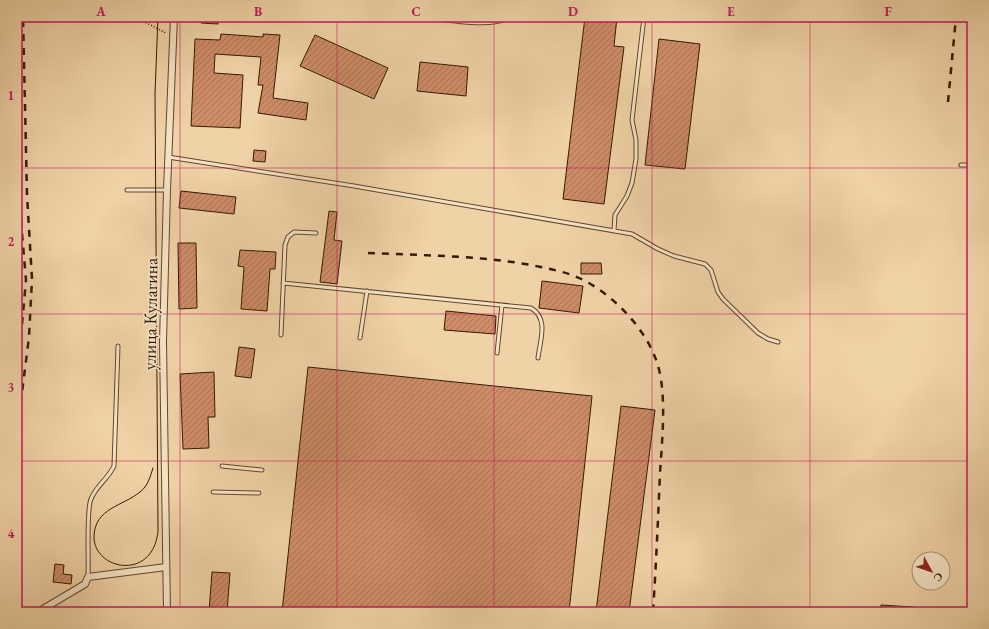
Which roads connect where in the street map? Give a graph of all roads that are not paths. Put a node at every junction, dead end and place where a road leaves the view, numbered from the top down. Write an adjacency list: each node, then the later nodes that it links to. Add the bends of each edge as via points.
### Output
1 (174, 17): 5 (street, улица Кулагина)
2 (421, 17): 3 (lane, via 483,22 495,22)
3 (511, 17)
4 (644, 17): 10 (lane, via 632,120 636,159 627,196 615,215)
5 (168, 156): 9 (street, улица Кулагина); 10 (lane)
6 (961, 165): 7 (lane)
7 (972, 165)
8 (127, 190): 9 (lane)
9 (167, 190): 25 (street, улица Кулагина, via 163,342)
10 (614, 231): 17 (lane, via 632,234 674,256 705,264 723,299 758,333)
11 (316, 233): 12 (lane, via 294,232 288,237 285,245)
12 (284, 283): 13 (lane); 15 (lane)
13 (367, 291): 14 (lane); 16 (lane)
14 (502, 305): 19 (lane); 20 (lane, via 531,308 540,314 543,324)
15 (281, 335)
16 (360, 338)
17 (778, 342)
18 (118, 346): 26 (lane, via 114,466 89,505)
19 (497, 354)
20 (538, 358)
21 (222, 466): 22 (lane)
22 (262, 470)
23 (213, 492): 24 (lane)
24 (259, 493)
25 (166, 568): 26 (street); 28 (street, улица Кулагина)
26 (88, 577): 27 (street, via 85,584)
27 (38, 612)
28 (167, 612)

